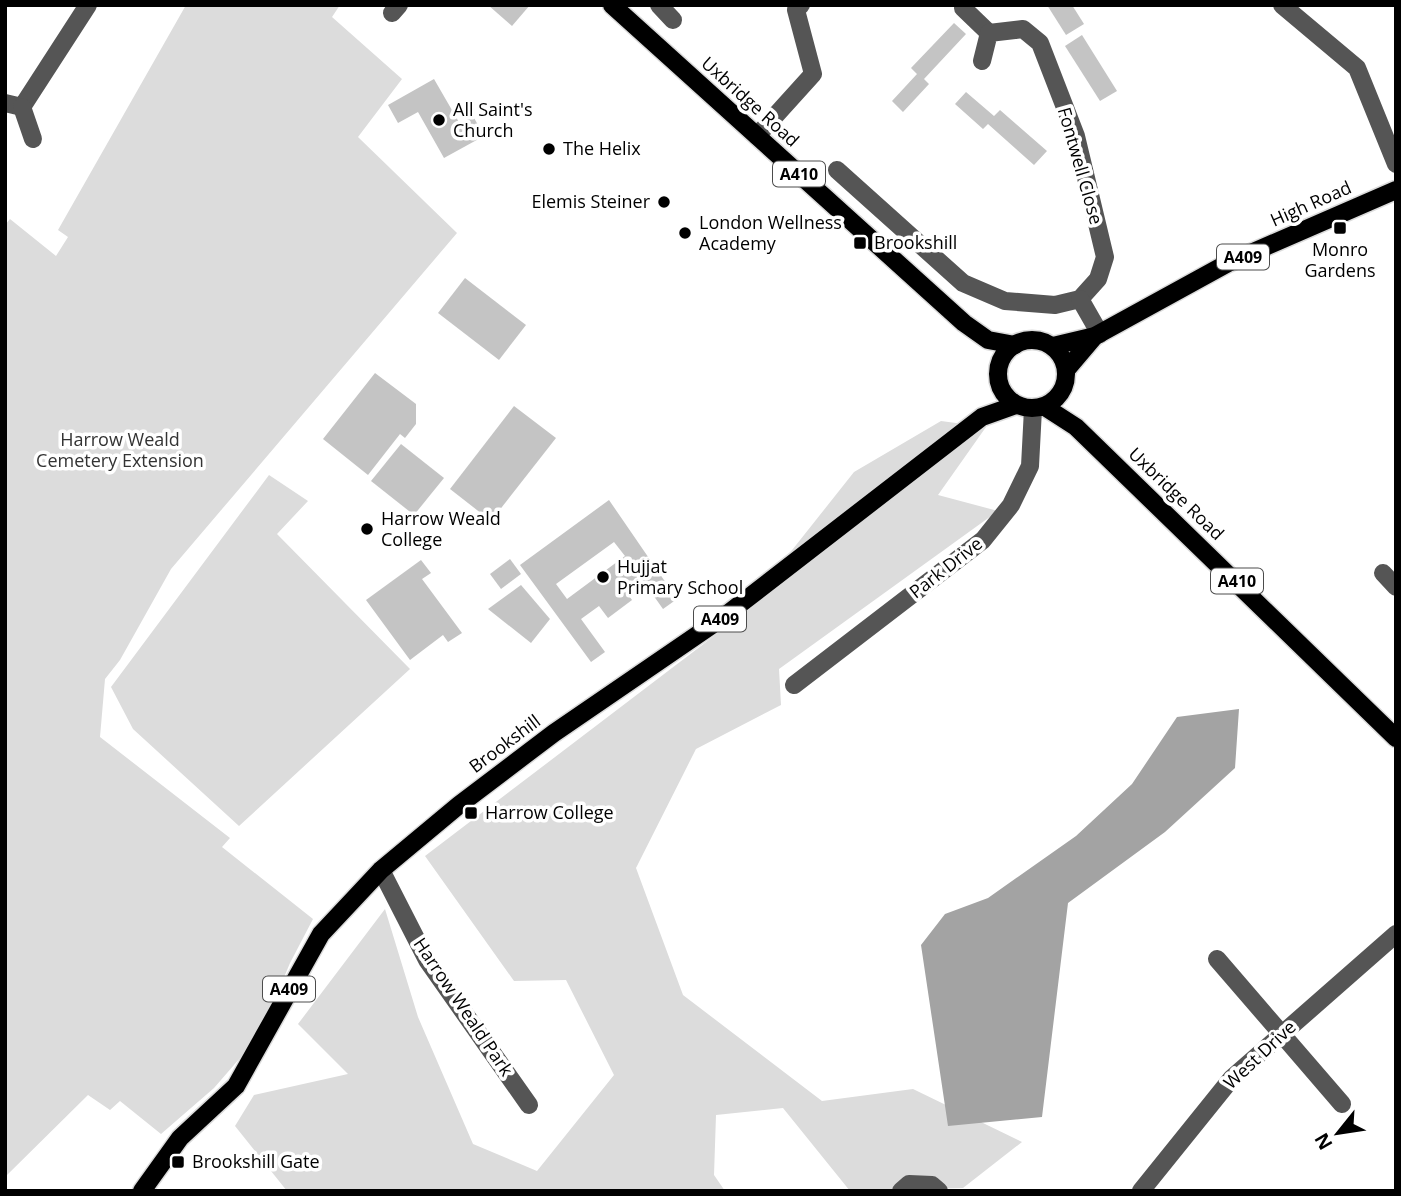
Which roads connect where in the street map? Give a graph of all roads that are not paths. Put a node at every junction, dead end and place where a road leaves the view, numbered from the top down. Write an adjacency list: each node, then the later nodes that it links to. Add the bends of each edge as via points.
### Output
1 (88, 5): 10 (street)
2 (612, 5): 11 (main road, Uxbridge Road / A410)
3 (659, 5): 7 (street)
4 (801, 5): 11 (street, via 796,10 813,74)
5 (1282, 5): 13 (street, via 1357,68)
6 (962, 8): 8 (street)
7 (673, 20)
8 (989, 33): 9 (street); 16 (street, Fontwell Close, via 1023,29 1040,43 1076,136 1105,257 1098,279)
9 (982, 61)
10 (13, 105): 12 (street)
11 (758, 136): 15 (main road, Uxbridge Road / A410)
12 (33, 139)
13 (1396, 164)
14 (1396, 190): 17 (main road, High Road / A409, via 1228,263)
15 (830, 202): 16 (street, via 843,175 963,283 1005,301 1055,305); 18 (main road, Uxbridge Road / A410)
16 (1080, 299): 17 (street)
17 (1098, 335): 20 (main road, High Road / A409); 22 (main road, High Road / A409)
18 (988, 340): 19 (main road, Uxbridge Road / A410); 21 (main road, Uxbridge Road / A410)
19 (1015, 345): 20 (main road, via 1030,339); 21 (main road)
20 (1053, 346): 22 (main road)
21 (999, 364): 23 (main road)
22 (1067, 369): 24 (main road)
23 (1000, 388): 25 (main road); 26 (main road, Brookshill / A409)
24 (1062, 392): 25 (main road); 27 (main road, Uxbridge Road / A410)
25 (1031, 407): 26 (main road, Brookshill / A409); 27 (main road, Uxbridge Road / A410); 30 (street, Park Drive, via 1030,466 1011,505 983,540)
26 (982, 417): 32 (main road, Brookshill / A409, via 722,618 554,733)
27 (1076, 427): 31 (main road, Uxbridge Road / A410)
28 (1382, 573): 29 (street)
29 (1396, 587)
30 (794, 685)
31 (1396, 738)
32 (381, 870): 37 (street, Harrow Weald Park, via 427,960); 38 (main road, Brookshill / A409, via 321,933 236,1086 180,1138)
33 (1396, 934): 35 (street, West Drive)
34 (1217, 959): 35 (street)
35 (1280, 1035): 36 (street); 41 (street, West Drive, via 1232,1079)
36 (1342, 1104)
37 (529, 1105)
38 (142, 1191)
39 (901, 1191): 40 (street, via 909,1184 932,1185)
40 (939, 1191)
41 (1140, 1191)

